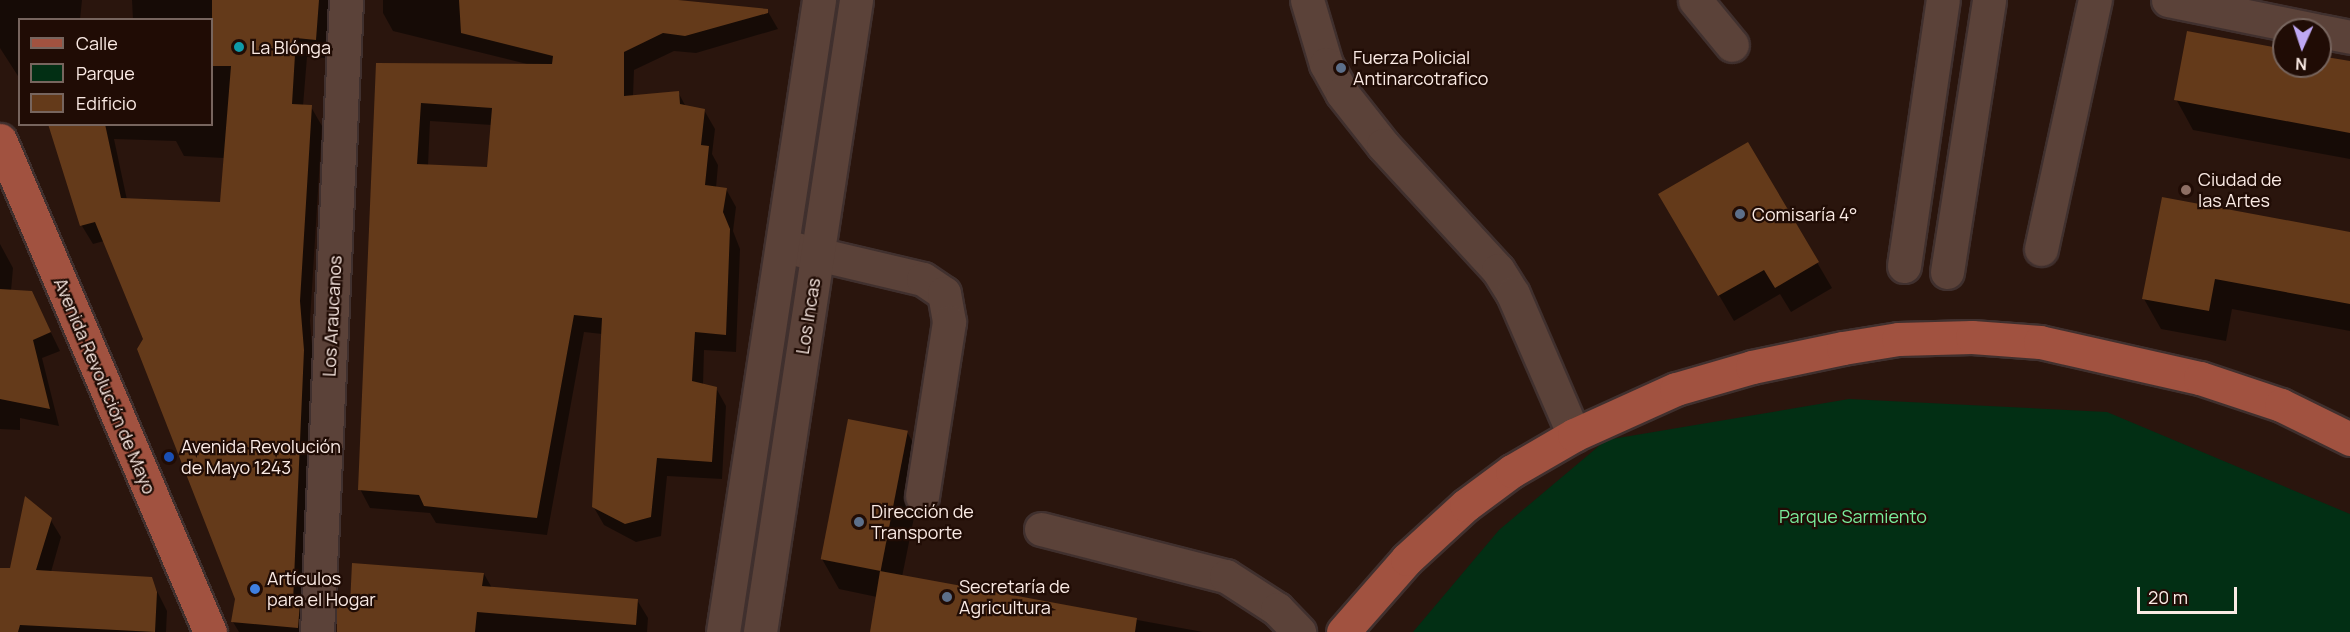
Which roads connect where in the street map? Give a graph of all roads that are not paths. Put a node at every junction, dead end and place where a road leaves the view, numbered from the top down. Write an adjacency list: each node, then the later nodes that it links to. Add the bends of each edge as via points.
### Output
1 (346, 0): 25 (street, Los Araucanos)
2 (819, 0): 15 (street, Los Incas)
3 (856, 0): 17 (street, Los Incas)
4 (1307, 0): 20 (street, via 1326,64 1342,93 1383,145 1498,270 1513,294)
5 (1695, 0): 13 (street)
6 (1943, 0): 18 (street)
7 (1989, 0): 19 (street)
8 (2095, 0): 16 (street)
9 (2168, 0): 10 (street)
10 (2272, 21)
11 (2332, 33): 12 (street)
12 (2350, 37)
13 (1732, 45)
14 (0, 140): 24 (main road, Avenida Revolución de Mayo)
15 (782, 247): 17 (street); 26 (street, Los Incas)
16 (2041, 249)
17 (817, 253): 22 (street, via 923,279 945,293 949,322); 27 (street, Los Incas)
18 (1904, 266)
19 (1947, 272)
20 (1574, 435): 21 (main road, via 1676,389 1752,367 1898,339 1972,337 2040,342 2200,378 2280,405); 29 (main road, via 1512,471 1466,505 1407,559)
21 (2350, 439)
22 (922, 496)
23 (1041, 529): 28 (street, via 1226,576 1277,609)
24 (210, 632)
25 (317, 632)
26 (723, 632)
27 (760, 632)
28 (1299, 632)
29 (1342, 632)

